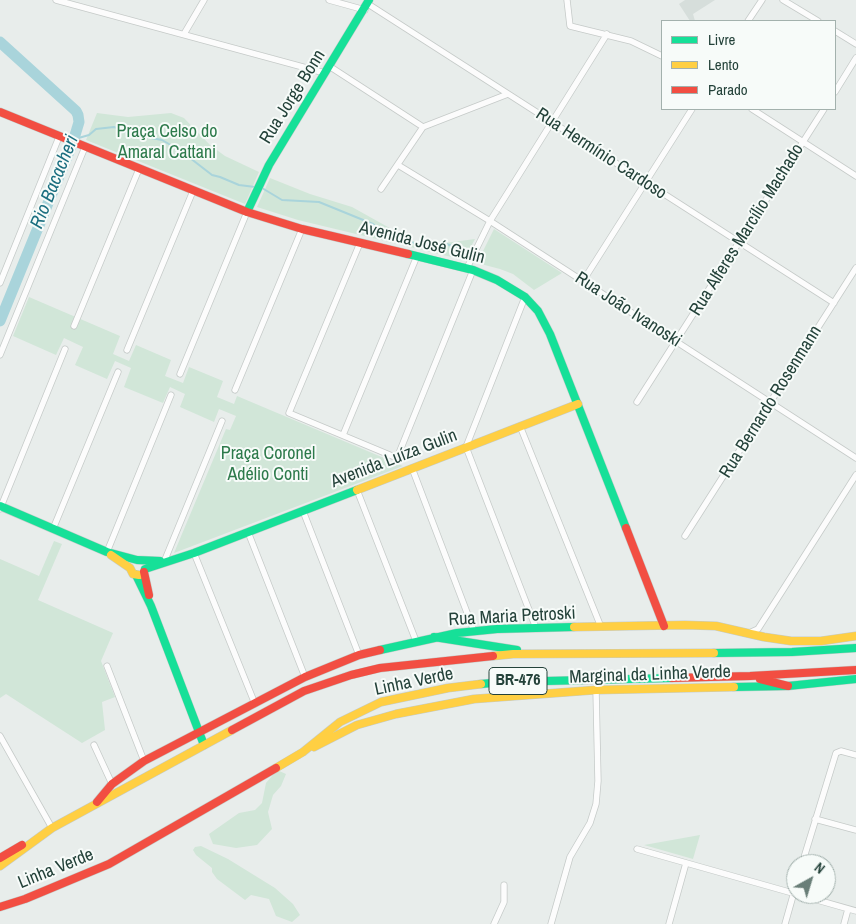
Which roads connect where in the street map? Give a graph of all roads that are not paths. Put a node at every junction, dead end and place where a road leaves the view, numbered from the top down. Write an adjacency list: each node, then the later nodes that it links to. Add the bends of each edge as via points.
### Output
1 (56, 0): 11 (street)
2 (204, 0): 11 (street)
3 (329, 0): 7 (street, Rua Hermínio Cardoso)
4 (568, 0): 12 (street, via 570,26)
5 (762, 0): 8 (street)
6 (783, 0): 9 (street)
7 (367, 5): 16 (main road, Rua Jorge Bonn); 18 (street, Rua Hermínio Cardoso)
8 (749, 20)
9 (816, 20)
10 (836, 32): 13 (street)
11 (184, 34): 16 (street)
12 (607, 34): 14 (street); 23 (street)
13 (856, 44)
14 (661, 56)
15 (856, 58): 17 (street)
16 (327, 70): 24 (street); 34 (main road, Rua Jorge Bonn, via 269,165)
17 (836, 90)
18 (508, 94): 23 (street, Rua Hermínio Cardoso); 24 (street)
19 (691, 110): 31 (street)
20 (754, 110): 26 (street)
21 (823, 110): 26 (street, Rua Alferes Marcílio Machado)
22 (0, 112): 25 (main road, Avenida José Gulin)
23 (552, 122): 31 (street, Rua Hermínio Cardoso); 35 (street)
24 (423, 127): 28 (street)
25 (62, 138): 27 (main road, Avenida José Gulin); 43 (street)
26 (803, 142): 30 (street); 37 (street, Rua Alferes Marcílio Machado)
27 (82, 146): 29 (main road, Avenida José Gulin); 50 (street)
28 (398, 165): 32 (street); 35 (street, Rua João Ivanoski)
29 (139, 169): 33 (main road, Avenida José Gulin); 46 (street)
30 (856, 176)
31 (645, 182): 37 (street, Rua Hermínio Cardoso); 42 (street)
32 (381, 189)
33 (193, 191): 34 (main road, Avenida José Gulin); 49 (street)
34 (247, 212): 36 (main road, Avenida José Gulin); 52 (street)
35 (490, 221): 41 (street); 42 (street, Rua João Ivanoski)
36 (302, 229): 38 (main road, Avenida José Gulin); 53 (street)
37 (739, 242): 45 (street, Rua Hermínio Cardoso); 47 (street, Rua Alferes Marcílio Machado)
38 (360, 243): 39 (main road, Avenida José Gulin); 60 (street, via 289,413)
39 (417, 256): 41 (main road, Avenida José Gulin); 60 (street)
40 (856, 268): 45 (street, Rua Bernardo Rosenmann)
41 (470, 269): 44 (main road, Avenida José Gulin); 60 (street, via 397,458)
42 (583, 281): 47 (street, Rua João Ivanoski)
43 (0, 283)
44 (525, 297): 57 (main road, Avenida José Gulin, via 546,326); 61 (street)
45 (834, 303): 56 (street, Rua Bernardo Rosenmann)
46 (74, 326)
47 (676, 341): 55 (street, Rua Alferes Marcílio Machado); 56 (street, Rua João Ivanoski)
48 (65, 349): 66 (street)
49 (127, 350)
50 (0, 355)
51 (118, 372): 68 (street)
52 (180, 374)
53 (235, 390)
54 (171, 395): 71 (street)
55 (637, 402)
56 (770, 402): 62 (street, Rua João Ivanoski); 70 (street, Rua Bernardo Rosenmann)
57 (578, 404): 59 (main road, Avenida Luíza Gulin); 79 (main road, Avenida José Gulin)
58 (222, 421): 74 (street)
59 (520, 426): 61 (main road, Avenida Luíza Gulin); 80 (street)
60 (343, 435)
61 (466, 447): 63 (main road, Avenida Luíza Gulin); 81 (street)
62 (856, 458)
63 (412, 468): 65 (main road, Avenida Luíza Gulin); 83 (street)
64 (856, 475): 82 (street)
65 (357, 490): 67 (main road, Avenida Luíza Gulin); 88 (street)
66 (0, 507): 68 (main road)
67 (303, 510): 69 (main road, Avenida Luíza Gulin); 93 (street)
68 (53, 529): 71 (main road)
69 (248, 532): 72 (main road, Avenida Luíza Gulin); 97 (street)
70 (685, 536)
71 (107, 552): 73 (main road, Avenida Luíza Gulin); 75 (main road)
72 (194, 553): 74 (main road, Avenida Luíza Gulin); 101 (street)
73 (139, 560): 74 (main road, Avenida Luíza Gulin); 75 (main road); 76 (main road, via 144,564)
74 (164, 562): 76 (main road, Avenida Luíza Gulin)
75 (130, 568): 77 (main road)
76 (144, 571): 77 (main road); 78 (main road)
77 (136, 575): 78 (main road)
78 (151, 606): 102 (main road)
79 (664, 626): 80 (main road, Rua Maria Petroski); 84 (main road, Rua Maria Petroski, via 716,626)
80 (601, 627): 81 (main road, Rua Maria Petroski)
81 (536, 628): 83 (main road, Rua Maria Petroski)
82 (758, 629): 84 (street); 87 (street)
83 (474, 631): 86 (main road, Rua Maria Petroski)
84 (749, 633): 87 (main road, Rua Maria Petroski)
85 (856, 636): 87 (main road, via 821,641)
86 (434, 637): 88 (main road, Rua Maria Petroski); 92 (main road)
87 (764, 637)
88 (416, 641): 93 (main road, Rua Maria Petroski)
89 (856, 641): 91 (main road)
90 (856, 648): 91 (main road, Linha Verde / BR-476)
91 (836, 650): 92 (main road, Linha Verde / BR-476)
92 (543, 654): 105 (main road, Linha Verde / BR-476, via 462,659 380,668 351,675 304,691)
93 (359, 655): 97 (main road, Rua Maria Petroski)
94 (107, 666): 108 (street)
95 (856, 670): 96 (main road, Linha Verde / BR-476)
96 (750, 676): 99 (main road); 106 (main road, Linha Verde / BR-476, via 512,681 448,688 382,702 358,712)
97 (306, 677): 101 (main road, Rua Maria Petroski)
98 (856, 679): 99 (main road, Marginal da Linha Verde)
99 (788, 686): 100 (main road, Marginal da Linha Verde)
100 (596, 690): 106 (main road, Marginal da Linha Verde, via 502,696 421,708 357,725); 129 (street, via 596,804 590,823 570,857)
101 (255, 704): 102 (main road, Rua Maria Petroski)
102 (200, 733): 105 (main road); 108 (main road, Rua Maria Petroski)
103 (1, 739): 112 (street)
104 (94, 745): 109 (street)
105 (204, 745): 110 (main road, Linha Verde / BR-476)
106 (303, 752): 121 (main road, Linha Verde / BR-476, via 109,864)
107 (856, 756): 111 (street, via 841,752 835,755)
108 (144, 761): 109 (main road, Rua Maria Petroski)
109 (112, 784): 110 (main road, Rua Maria Petroski)
110 (94, 805): 112 (main road, Linha Verde / BR-476)
111 (815, 819): 113 (street); 115 (street)
112 (52, 828): 116 (main road); 118 (main road, Linha Verde / BR-476)
113 (856, 830)
114 (637, 849): 117 (street)
115 (805, 854)
116 (0, 858)
117 (686, 863): 120 (street); 130 (street)
118 (0, 866)
119 (504, 885): 128 (street, via 504,902)
120 (786, 891)
121 (25, 899): 124 (main road, Linha Verde / BR-476); 127 (main road)
122 (792, 904): 131 (street)
123 (830, 904): 125 (street)
124 (0, 906)
125 (848, 909): 126 (street); 132 (street)
126 (856, 911)
127 (0, 912)
128 (494, 924)
129 (551, 924)
130 (669, 924)
131 (785, 924)
132 (844, 924)

